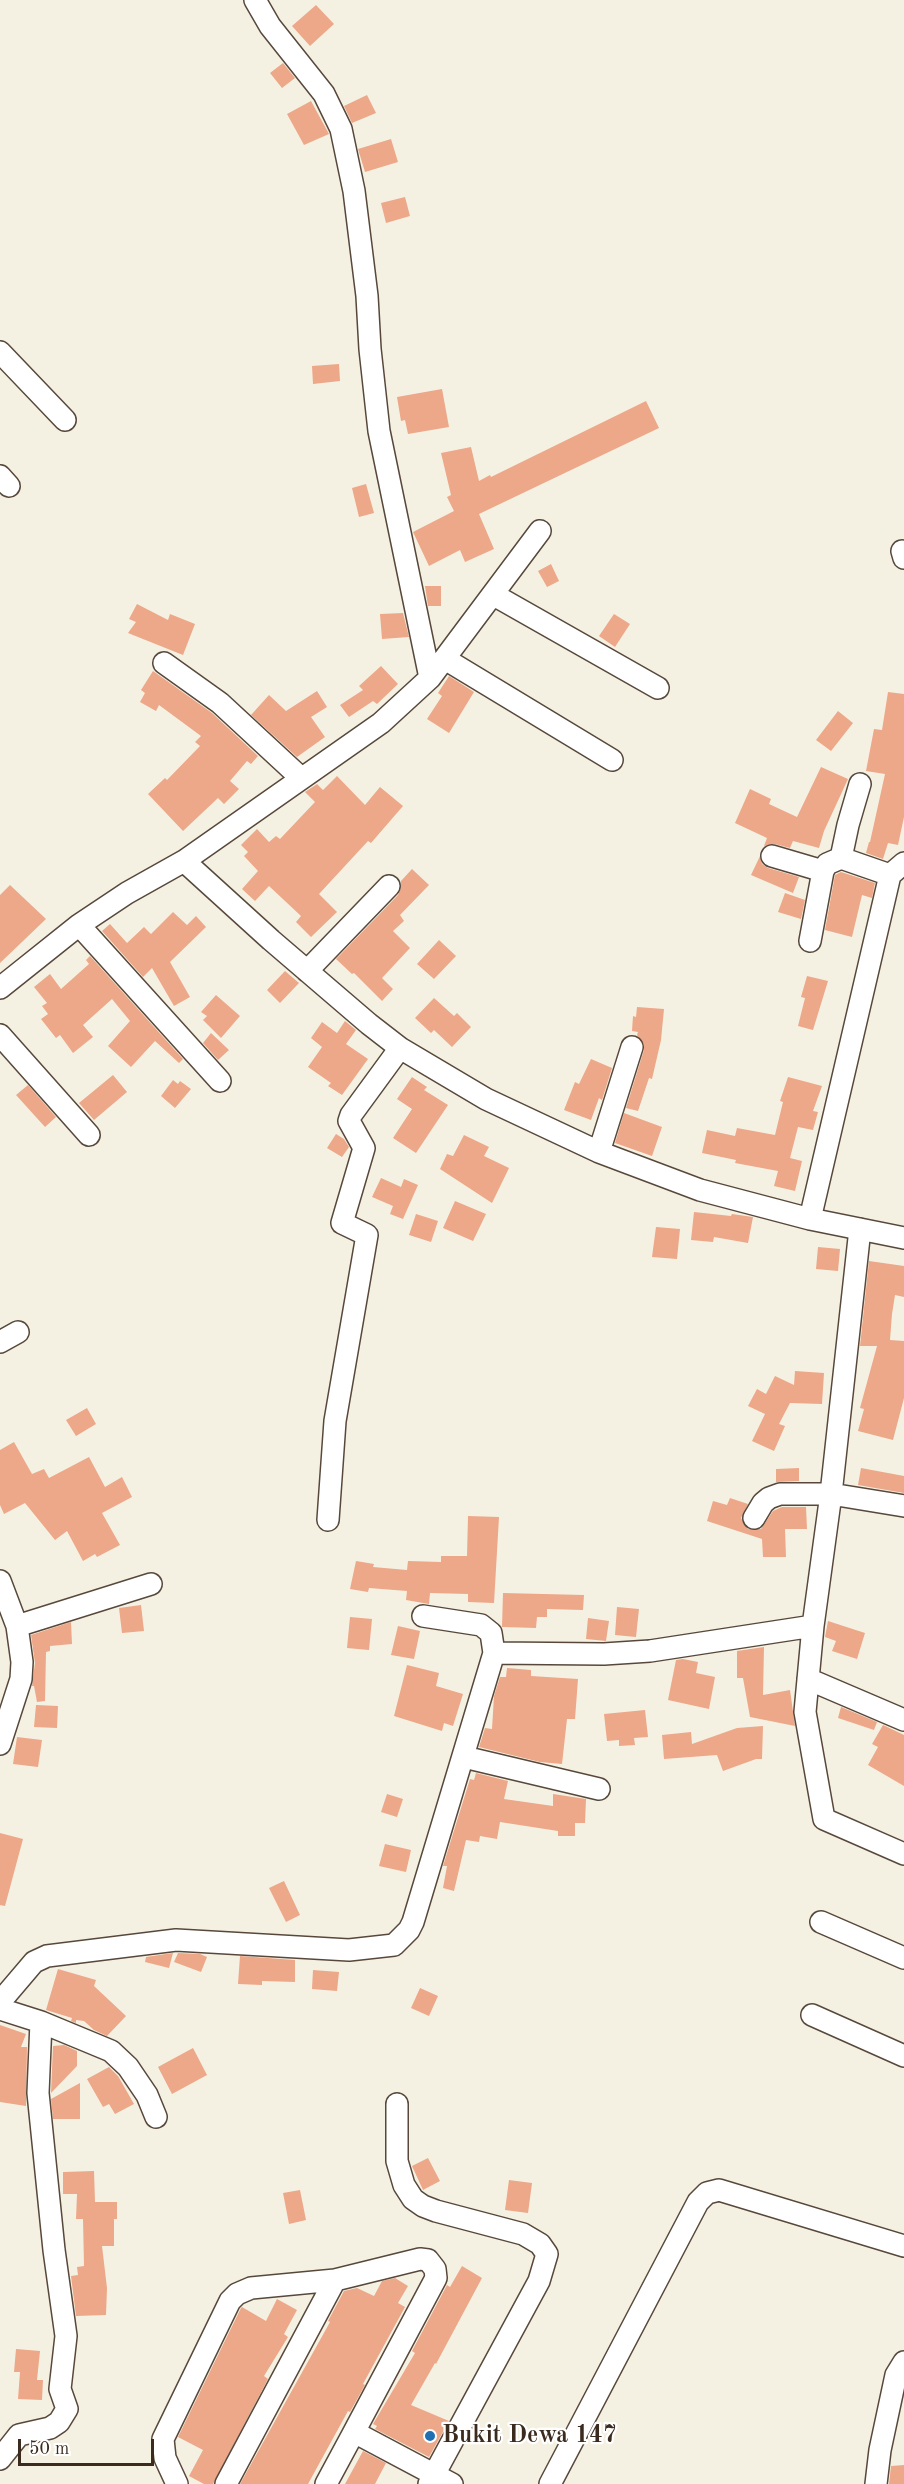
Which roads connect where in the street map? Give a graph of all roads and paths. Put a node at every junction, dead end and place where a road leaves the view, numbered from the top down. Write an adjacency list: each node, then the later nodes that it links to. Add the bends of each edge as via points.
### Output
1 (255, 0): 8 (street, via 270,26 324,94 341,129 356,203 379,431)
2 (0, 352): 3 (street)
3 (65, 420)
4 (540, 531): 5 (street)
5 (494, 595): 6 (street); 9 (street)
6 (445, 659): 8 (street); 10 (street)
7 (164, 663): 11 (street, via 220,703)
8 (430, 678): 11 (street, via 381,723)
9 (658, 688)
10 (612, 760)
11 (301, 778): 15 (street)
12 (860, 784): 14 (street)
13 (772, 856): 17 (street)
14 (841, 858): 16 (street); 17 (street, via 827,864)
15 (184, 861): 19 (street); 21 (street)
16 (897, 869): 29 (street)
17 (823, 871): 20 (street)
18 (389, 886): 21 (street)
19 (79, 925): 22 (street); 26 (street)
20 (810, 940)
21 (307, 971): 25 (street)
22 (0, 988)
23 (0, 1035): 27 (street)
24 (632, 1047): 28 (street)
25 (400, 1048): 28 (street, via 486,1099); 35 (street, via 349,1121 364,1148 342,1223 367,1235 335,1421)
26 (220, 1081)
27 (89, 1135)
28 (599, 1152): 29 (street, via 700,1190)
29 (810, 1219): 30 (street)
30 (860, 1229): 31 (street); 32 (street)
31 (904, 1238)
32 (831, 1494): 33 (street); 34 (street, via 774,1496 763,1503); 40 (street)
33 (904, 1506)
34 (754, 1518)
35 (328, 1520)
36 (0, 1581): 39 (street)
37 (151, 1584): 39 (street)
38 (423, 1616): 41 (street, via 481,1625 490,1633)
39 (17, 1626): 44 (street, via 21,1679)
40 (813, 1626): 41 (street, via 650,1651); 42 (street)
41 (494, 1653): 45 (street)
42 (808, 1679): 43 (street); 47 (street, via 805,1712 824,1819)
43 (904, 1720)
44 (0, 1744)
45 (464, 1757): 46 (street); 50 (street, via 413,1922 394,1945 349,1950 176,1940 47,1956 34,1962)
46 (599, 1790)
47 (904, 1854)
48 (822, 1922): 49 (street)
49 (904, 1958)
50 (0, 2002)
51 (0, 2009): 53 (street)
52 (812, 2015): 54 (street)
53 (40, 2022): 56 (street, via 111,2051 141,2086); 61 (street, via 38,2093 66,2336 60,2389 67,2409 50,2428 19,2435)
54 (904, 2055)
55 (397, 2104): 62 (street, via 398,2161 404,2185 413,2199 436,2211 523,2234 540,2244 547,2254 538,2281)
56 (156, 2117)
57 (904, 2246): 66 (street, via 719,2190 707,2193 698,2202)
58 (335, 2280): 60 (street, via 420,2259 428,2260 436,2278); 63 (street, via 251,2288 230,2301 163,2439 165,2458); 64 (street)
59 (904, 2362): 67 (street, via 896,2375)
60 (354, 2432): 62 (street); 65 (street)
61 (0, 2459)
62 (438, 2481)
63 (177, 2484)
64 (226, 2484)
65 (326, 2484)
66 (550, 2484)
67 (876, 2484)

